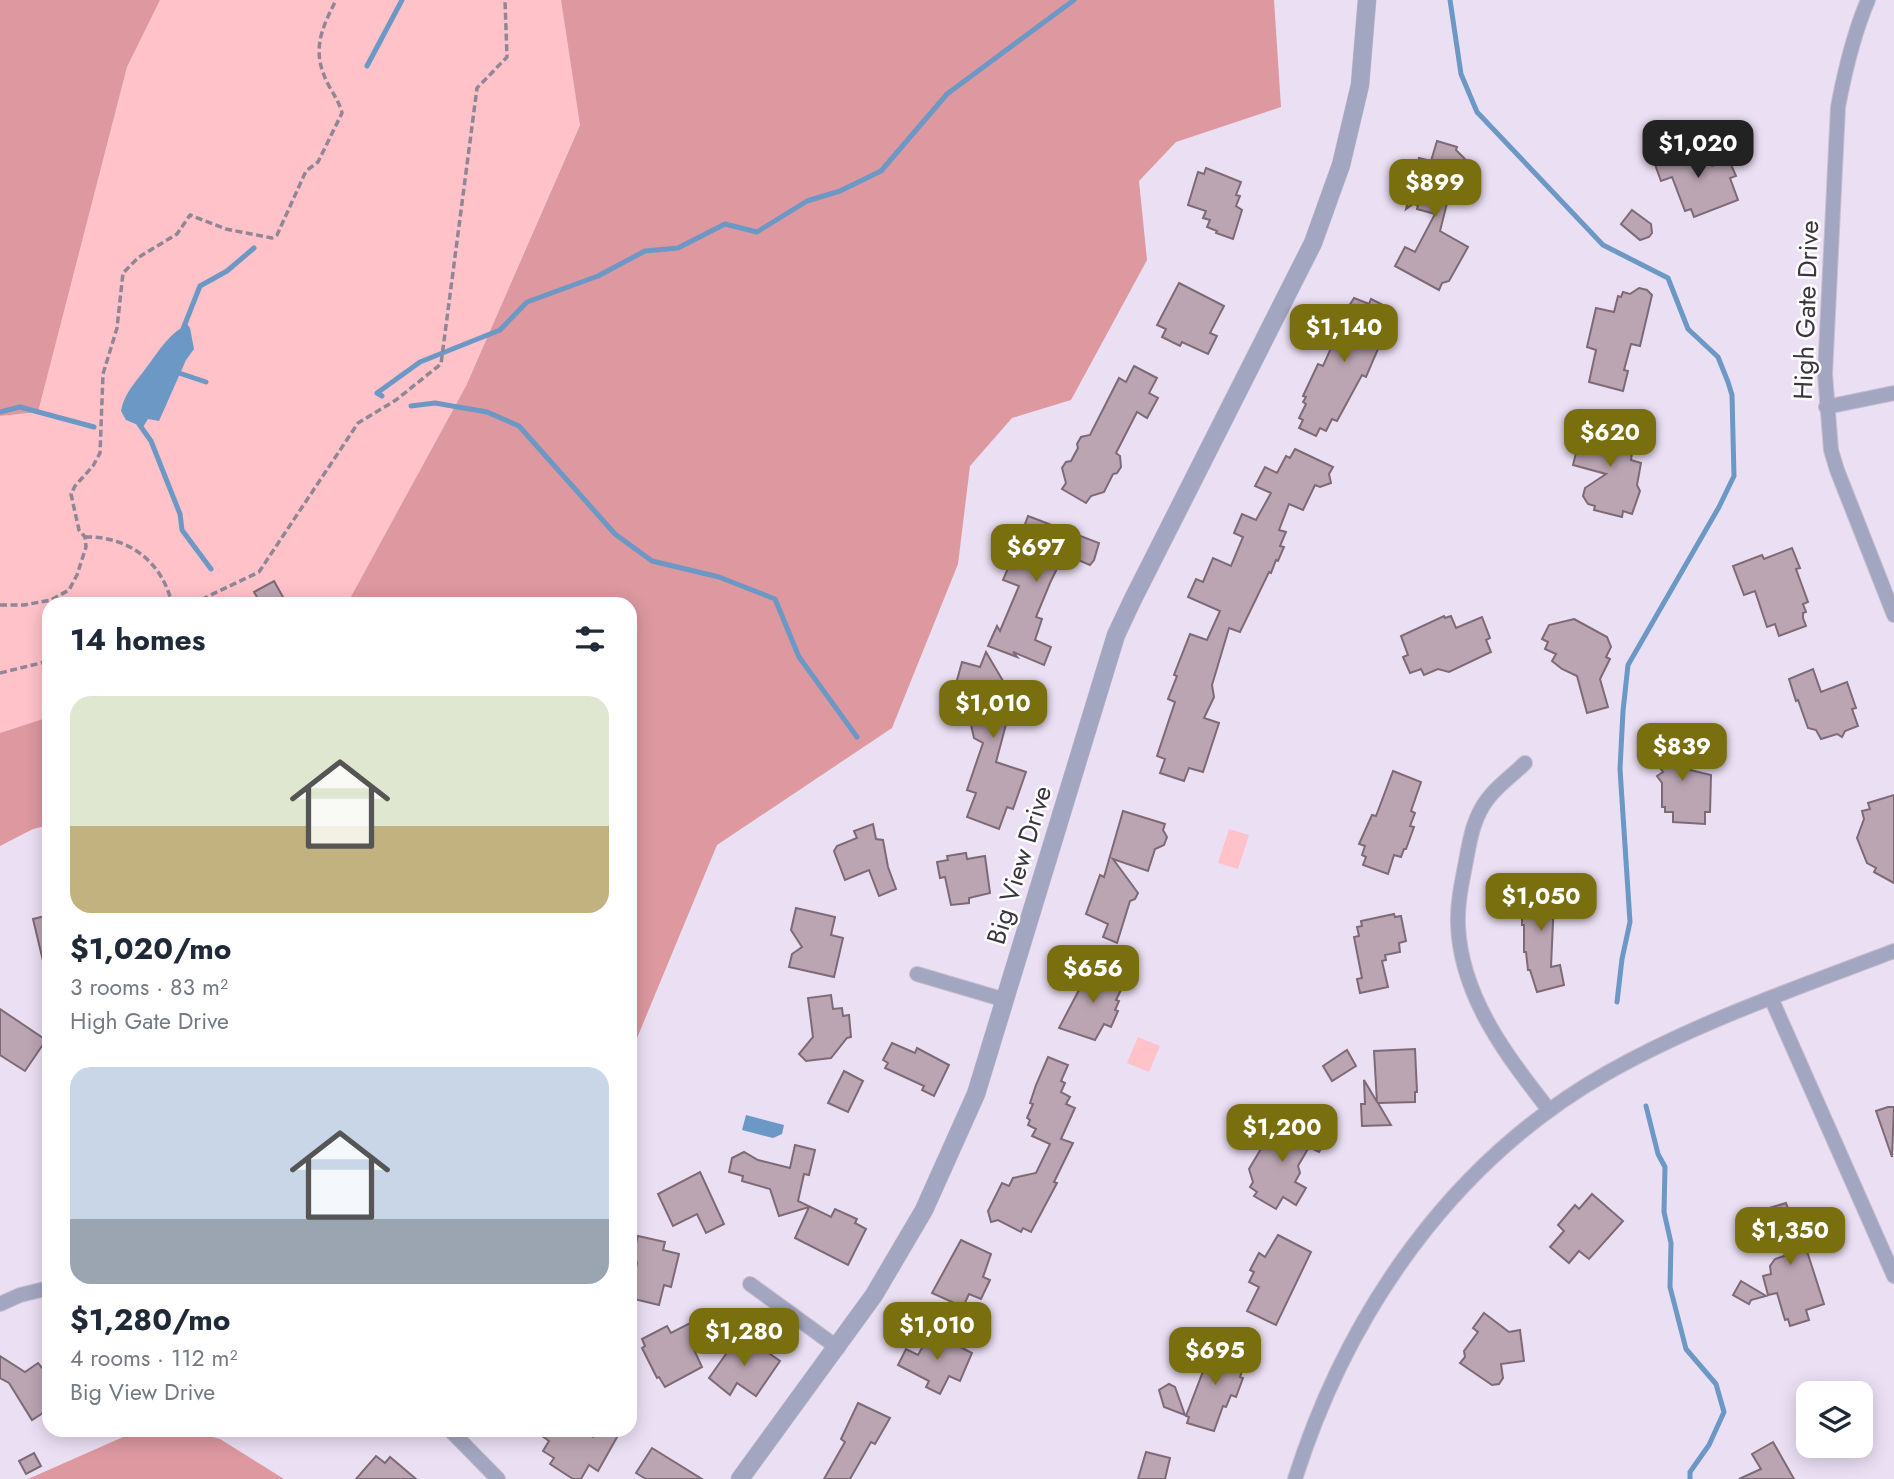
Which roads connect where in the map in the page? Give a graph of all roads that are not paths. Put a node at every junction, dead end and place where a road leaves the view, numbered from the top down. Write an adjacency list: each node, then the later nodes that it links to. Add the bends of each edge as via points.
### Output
1 (1367, 0): 10 (street, Big View Drive, via 1360,85 1337,178 1313,243 1116,635)
2 (1868, 0): 4 (street, High Gate Drive, via 1838,107)
3 (1894, 393): 4 (street)
4 (1826, 407): 5 (street, High Gate Drive, via 1837,470)
5 (1894, 615)
6 (1525, 763): 11 (street, via 1489,797 1472,828 1458,926 1464,961 1489,1028)
7 (1894, 950): 9 (street)
8 (917, 974): 10 (street)
9 (1771, 998): 11 (street, via 1644,1053); 12 (street)
10 (1005, 1000): 16 (street, Big View Drive, via 976,1094 924,1210)
11 (1549, 1110): 20 (street, via 1508,1143 1444,1207 1404,1256 1341,1362)
12 (1894, 1276)
13 (750, 1284): 16 (street)
14 (42, 1290): 15 (street)
15 (0, 1304)
16 (838, 1348): 19 (street, Big View Drive)
17 (457, 1437): 18 (street)
18 (498, 1479)
19 (740, 1479)
20 (1295, 1479)

